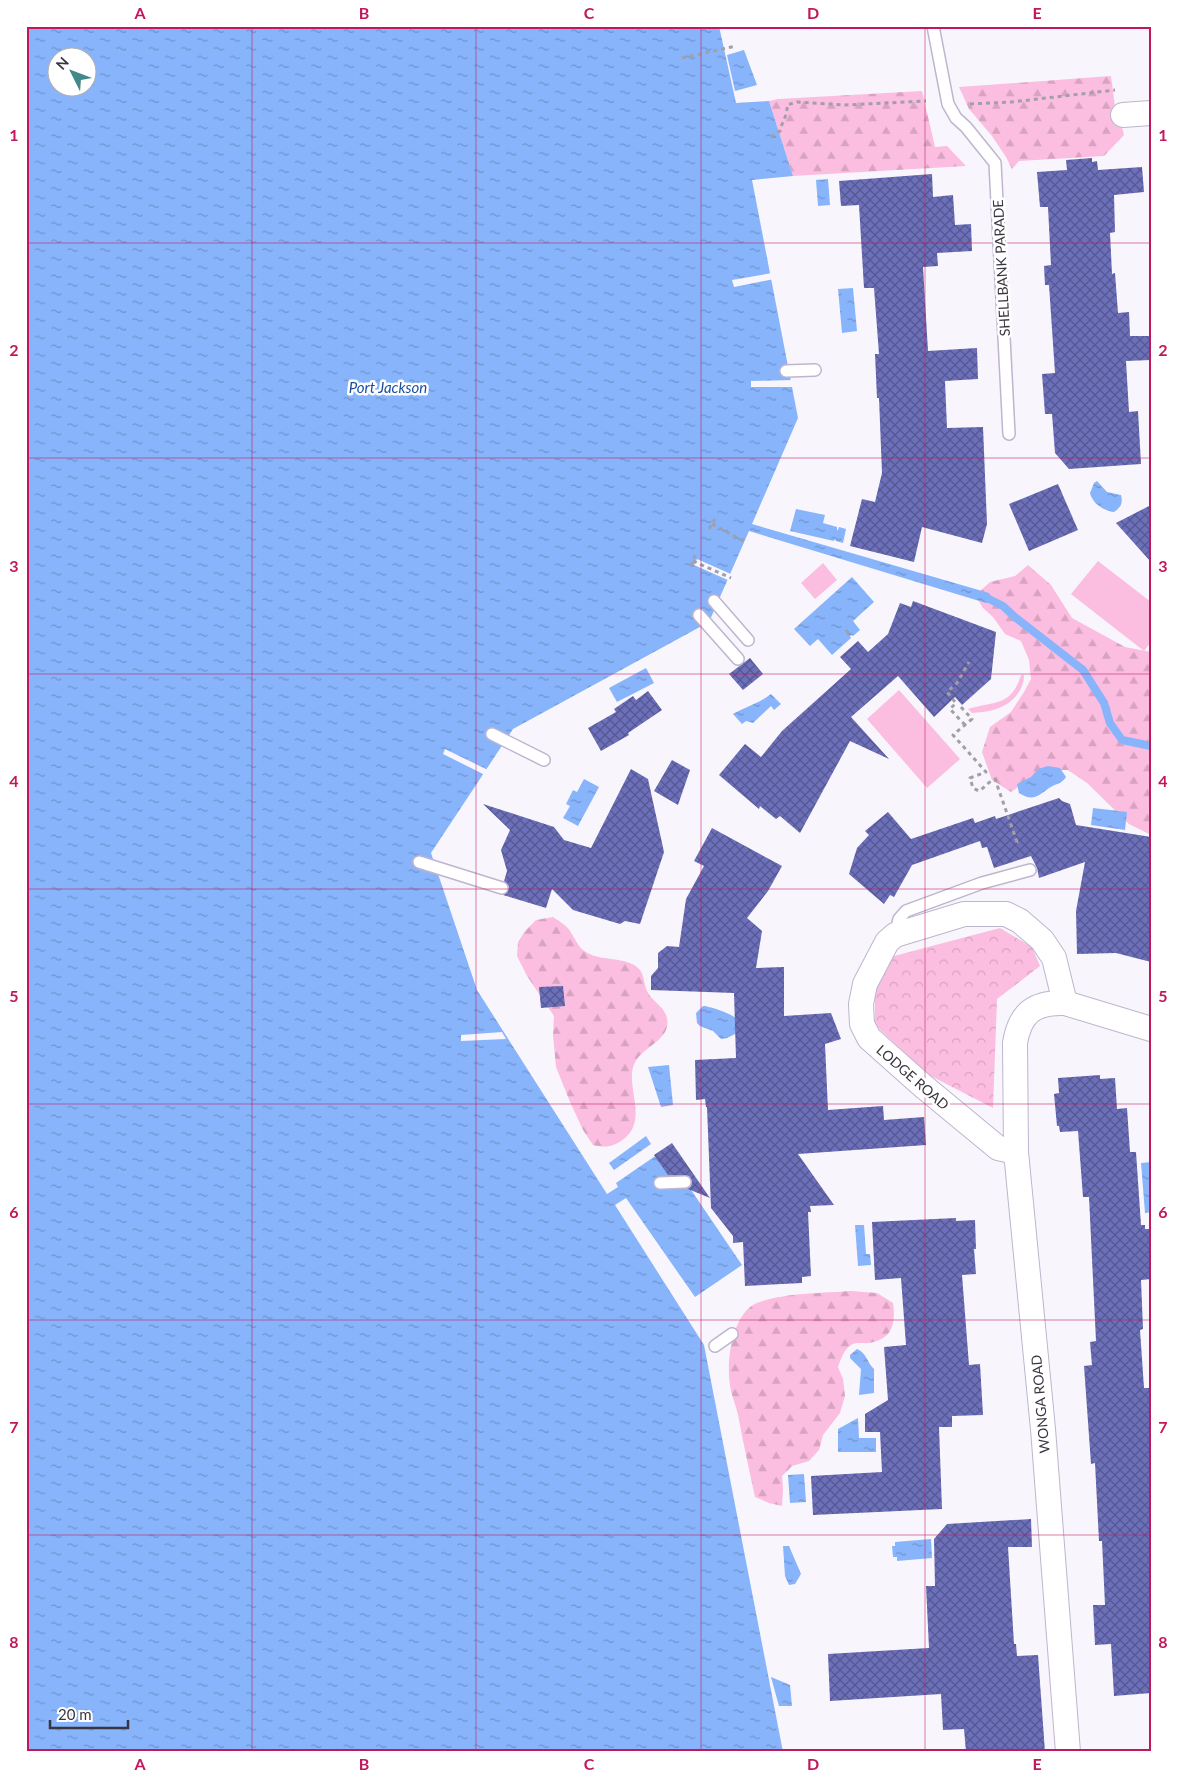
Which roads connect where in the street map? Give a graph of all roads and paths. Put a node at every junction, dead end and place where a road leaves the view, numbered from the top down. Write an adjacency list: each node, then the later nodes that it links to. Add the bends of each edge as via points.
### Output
1 (933, 26): 12 (lane, SHELLBANK PARADE, via 948,104 995,163)
2 (736, 46): 3 (path)
3 (682, 58)
4 (1113, 90): 6 (path)
5 (926, 100): 9 (path, via 845,105 797,102 787,105 780,131)
6 (967, 104)
7 (1151, 112): 8 (street)
8 (1123, 115)
9 (771, 137)
10 (815, 370): 11 (lane)
11 (786, 371)
12 (1009, 434)
13 (715, 519): 14 (path)
14 (713, 525): 15 (path); 16 (path)
15 (709, 529)
16 (747, 543)
17 (695, 555): 18 (path)
18 (694, 562): 19 (path); 20 (path)
19 (691, 566)
20 (732, 578)
21 (714, 602): 25 (lane)
22 (699, 615): 26 (lane)
23 (846, 630): 24 (path)
24 (849, 634)
25 (748, 640)
26 (738, 659)
27 (969, 662): 29 (path, via 958,683 947,692 956,703 950,709)
28 (961, 707): 29 (path, via 972,719)
29 (965, 725): 32 (path, via 953,735 986,772 970,778 973,788 979,791 995,779 1017,842)
30 (492, 734): 31 (lane)
31 (544, 760)
32 (1014, 843)
33 (419, 862): 35 (lane)
34 (1030, 870): 36 (lane, via 982,883 906,911 898,919)
35 (502, 888)
36 (895, 935): 37 (street, via 964,914 1006,914 1020,921 1042,940 1054,958); 39 (street, LODGE ROAD, via 882,949 865,984 862,1024 869,1038 998,1148)
37 (1065, 1003): 38 (street); 39 (street, WONGA ROAD, via 1051,1002 1032,1010 1017,1029)
38 (1151, 1029)
39 (1016, 1152): 44 (street, WONGA ROAD)
40 (660, 1182): 41 (lane)
41 (685, 1182)
42 (732, 1334): 43 (lane)
43 (715, 1346)
44 (1068, 1752)

